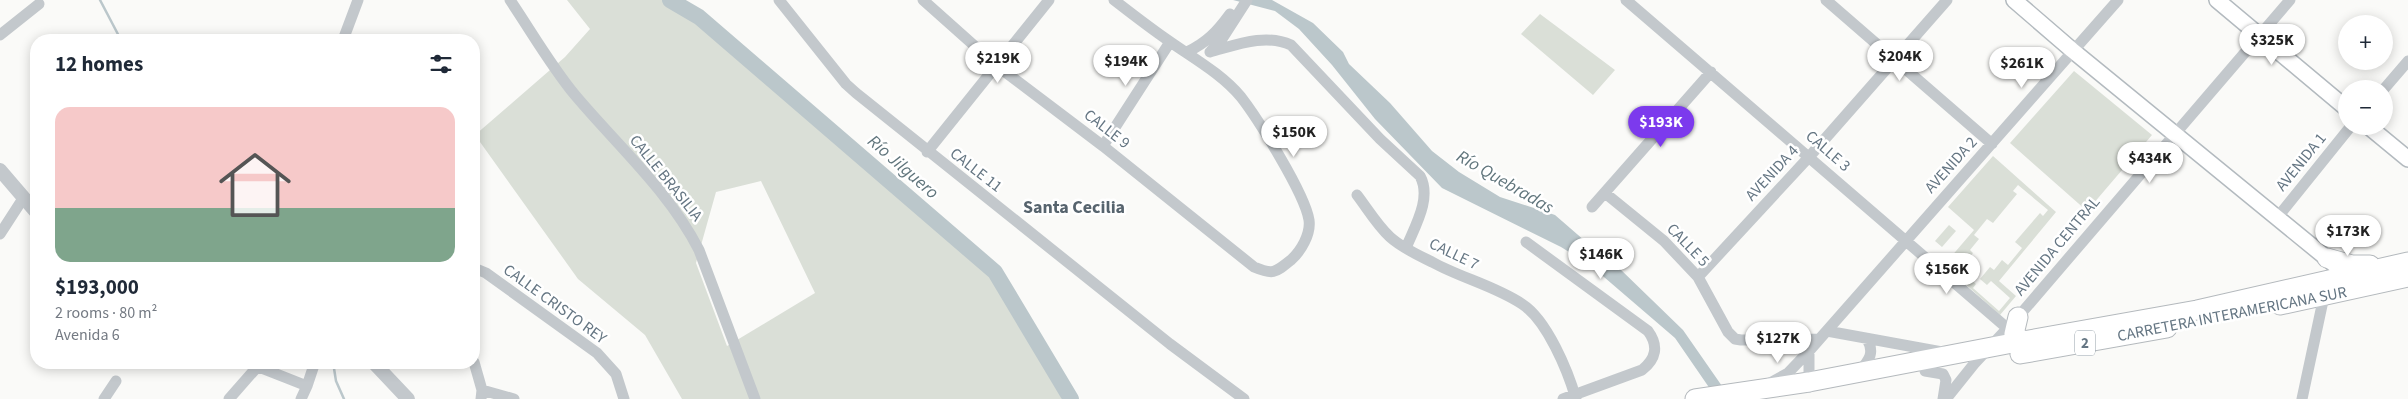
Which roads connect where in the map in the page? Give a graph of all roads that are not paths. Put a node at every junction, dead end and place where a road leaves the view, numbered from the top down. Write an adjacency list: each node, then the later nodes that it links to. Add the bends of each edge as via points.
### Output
1 (358, 0): 18 (street)
2 (510, 0): 85 (street, CALLE BRASILIA, via 573,93 688,228)
3 (779, 0): 37 (street, CALLE 11, via 846,84)
4 (923, 0): 28 (street, CALLE 9)
5 (1049, 0): 28 (street)
6 (1114, 0): 22 (street)
7 (1239, 0): 17 (street)
8 (1247, 0): 17 (street)
9 (1626, 0): 29 (street, CALLE 3)
10 (1826, 0): 26 (street)
11 (1947, 0): 26 (street, AVENIDA 4)
12 (2014, 0): 23 (main road)
13 (2118, 0): 23 (street, AVENIDA 2)
14 (2217, 0): 20 (main road)
15 (2290, 0): 20 (street, AVENIDA CENTRAL)
16 (39, 4): 19 (street)
17 (1233, 17): 21 (street, via 1233,29); 24 (street, via 1220,42); 25 (street)
18 (344, 34)
19 (0, 36)
20 (2260, 36): 31 (main road); 32 (street, AVENIDA CENTRAL)
21 (1253, 40): 24 (street, CALLE 7); 50 (street, CALLE 7, via 1276,40 1292,45 1380,139 1420,176 1424,183 1424,202)
22 (1170, 42): 25 (street); 36 (street)
23 (2072, 50): 32 (main road); 35 (street, AVENIDA 2)
24 (1210, 52): 25 (street)
25 (1192, 56): 36 (street, CALLE 9, via 1239,95 1304,205 1309,220 1308,232 1294,257 1277,271 1268,273 1254,267)
26 (1895, 60): 35 (street); 38 (street, AVENIDA 4)
27 (2408, 61): 30 (street)
28 (996, 65): 36 (street, CALLE 9); 37 (street)
29 (1711, 72): 38 (street, CALLE 3); 41 (street)
30 (2392, 80)
31 (2338, 101)
32 (2175, 135): 46 (main road); 58 (street, AVENIDA CENTRAL)
33 (2345, 135): 46 (street, AVENIDA 1)
34 (2379, 135): 39 (main road)
35 (1992, 144): 48 (street, AVENIDA 2)
36 (1103, 146)
37 (927, 152): 86 (street, CALLE 11)
38 (1809, 157): 48 (street, CALLE 3); 54 (street, AVENIDA 4)
39 (2408, 159)
40 (0, 170): 43 (street)
41 (1605, 192): 45 (street); 54 (street, CALLE 5, via 1664,241)
42 (1357, 195): 50 (street, via 1390,236)
43 (24, 197): 44 (street); 47 (street)
44 (30, 204)
45 (1592, 208)
46 (2277, 218): 51 (main road)
47 (0, 234)
48 (1905, 241): 58 (street, CALLE 3); 59 (street, AVENIDA 2)
49 (1526, 242): 78 (street, via 1648,331 1654,340 1655,355 1651,364)
50 (1406, 248): 78 (street, CALLE 7, via 1522,304 1534,314 1545,328 1570,378)
51 (2327, 258): 52 (highway, via 2352,265); 56 (main road, via 2338,268)
52 (2399, 264): 56 (highway, CARRETERA INTERAMERICANA SUR / 2)
53 (480, 270): 84 (street, CALLE CRISTO REY, via 598,353 616,374)
54 (1698, 277): 59 (street, CALLE 5, via 1735,339 1747,341)
55 (2408, 277): 56 (highway, CARRETERA INTERAMERICANA SUR / 2)
56 (2346, 285): 57 (highway, CARRETERA INTERAMERICANA SUR / 2); 61 (highway, CARRETERA INTERAMERICANA SUR / 2)
57 (2324, 296): 65 (highway, CARRETERA INTERAMERICANA SUR / 2); 89 (street)
58 (2013, 322): 61 (highway, via 2014,334); 62 (street, AVENIDA CENTRAL)
59 (1823, 335): 60 (street, CALLE 5); 63 (street, AVENIDA 2)
60 (1867, 339): 64 (street, CALLE 5); 71 (street, via 1872,354)
61 (2023, 341): 62 (highway, CARRETERA INTERAMERICANA SUR / 2)
62 (1988, 348): 64 (highway, CARRETERA INTERAMERICANA SUR / 2); 65 (street, AVENIDA CENTRAL)
63 (1809, 351): 75 (street); 76 (street, AVENIDA 2, via 1788,373)
64 (1953, 354): 71 (highway, CARRETERA INTERAMERICANA SUR / 2)
65 (1974, 364): 72 (highway, CARRETERA INTERAMERICANA SUR / 2); 88 (street, AVENIDA CENTRAL)
66 (255, 369): 80 (street)
67 (265, 369): 74 (street)
68 (313, 369): 74 (street)
69 (380, 369): 82 (street)
70 (476, 369): 77 (street)
71 (1860, 371): 75 (highway, CARRETERA INTERAMERICANA SUR / 2)
72 (1926, 371): 75 (highway, CARRETERA INTERAMERICANA SUR / 2); 88 (street, via 1943,374 1946,380)
73 (116, 381): 79 (street)
74 (307, 386): 81 (street)
75 (1809, 386): 76 (highway, CARRETERA INTERAMERICANA SUR / 2)
76 (1751, 393): 87 (highway, CARRETERA INTERAMERICANA SUR / 2)
77 (482, 394): 83 (street)
78 (1571, 398)
79 (104, 399)
80 (229, 399)
81 (301, 399)
82 (408, 399)
83 (514, 399)
84 (624, 399)
85 (755, 399)
86 (1244, 399)
87 (1696, 399)
88 (1945, 399)
89 (2302, 399)

